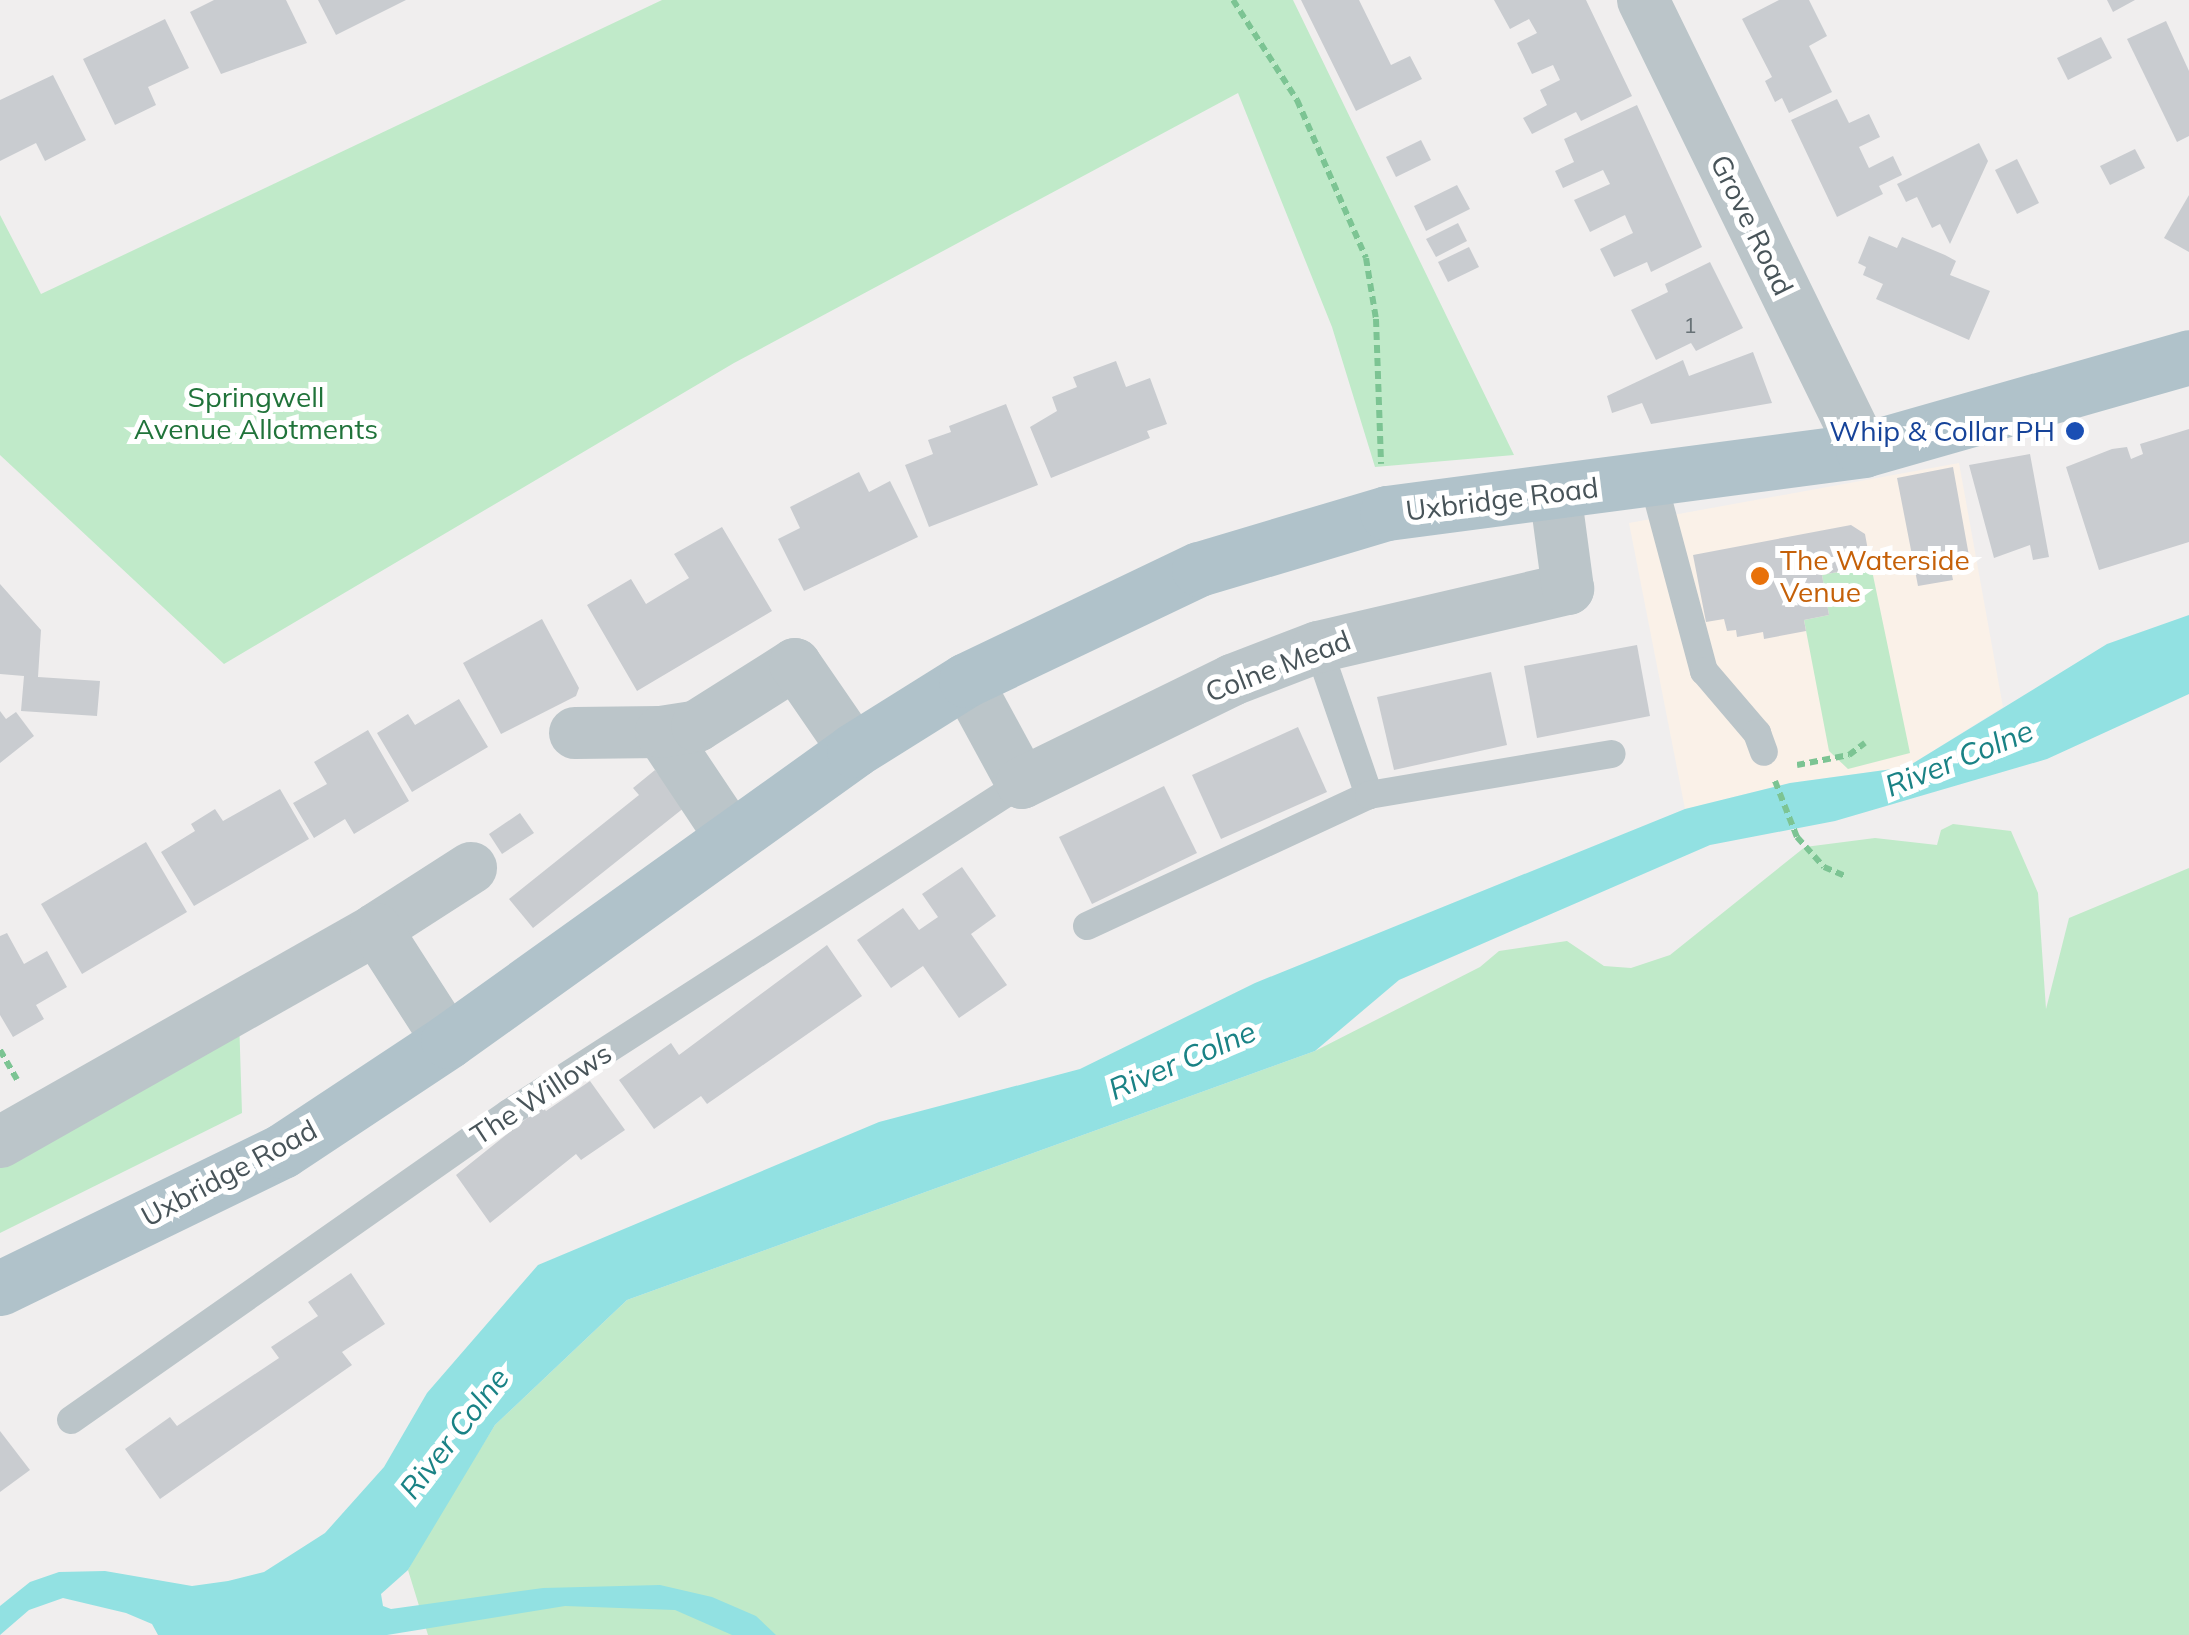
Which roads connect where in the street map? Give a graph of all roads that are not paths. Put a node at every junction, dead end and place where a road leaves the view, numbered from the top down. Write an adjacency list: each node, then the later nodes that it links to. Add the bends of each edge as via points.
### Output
1 (1643, 0): 3 (street, Grove Road)
2 (2189, 358): 3 (main road, Uxbridge Road)
3 (1863, 450): 4 (main road, Uxbridge Road)
4 (1653, 481): 5 (main road, Uxbridge Road); 12 (lane, via 1704,671)
5 (1555, 492): 6 (street, Colne Mead, via 1568,590); 7 (main road, Uxbridge Road, via 1387,513 1199,569)
6 (1318, 646): 13 (street, Colne Mead, via 1232,680); 14 (lane)
7 (966, 680): 10 (main road, Uxbridge Road); 13 (street)
8 (661, 732): 9 (street); 10 (street, via 697,726 795,664); 15 (street)
9 (575, 733)
10 (854, 750): 15 (main road, Uxbridge Road)
11 (1612, 754): 14 (lane)
12 (1776, 760)
13 (1022, 783): 22 (lane, The Willows, via 509,1113)
14 (1369, 795): 17 (lane)
15 (731, 838): 19 (main road, Uxbridge Road)
16 (471, 868): 18 (street)
17 (1087, 926)
18 (376, 928): 19 (street); 20 (street)
19 (448, 1041): 21 (main road, Uxbridge Road, via 282,1151)
20 (0, 1142)
21 (0, 1288)
22 (71, 1420)

